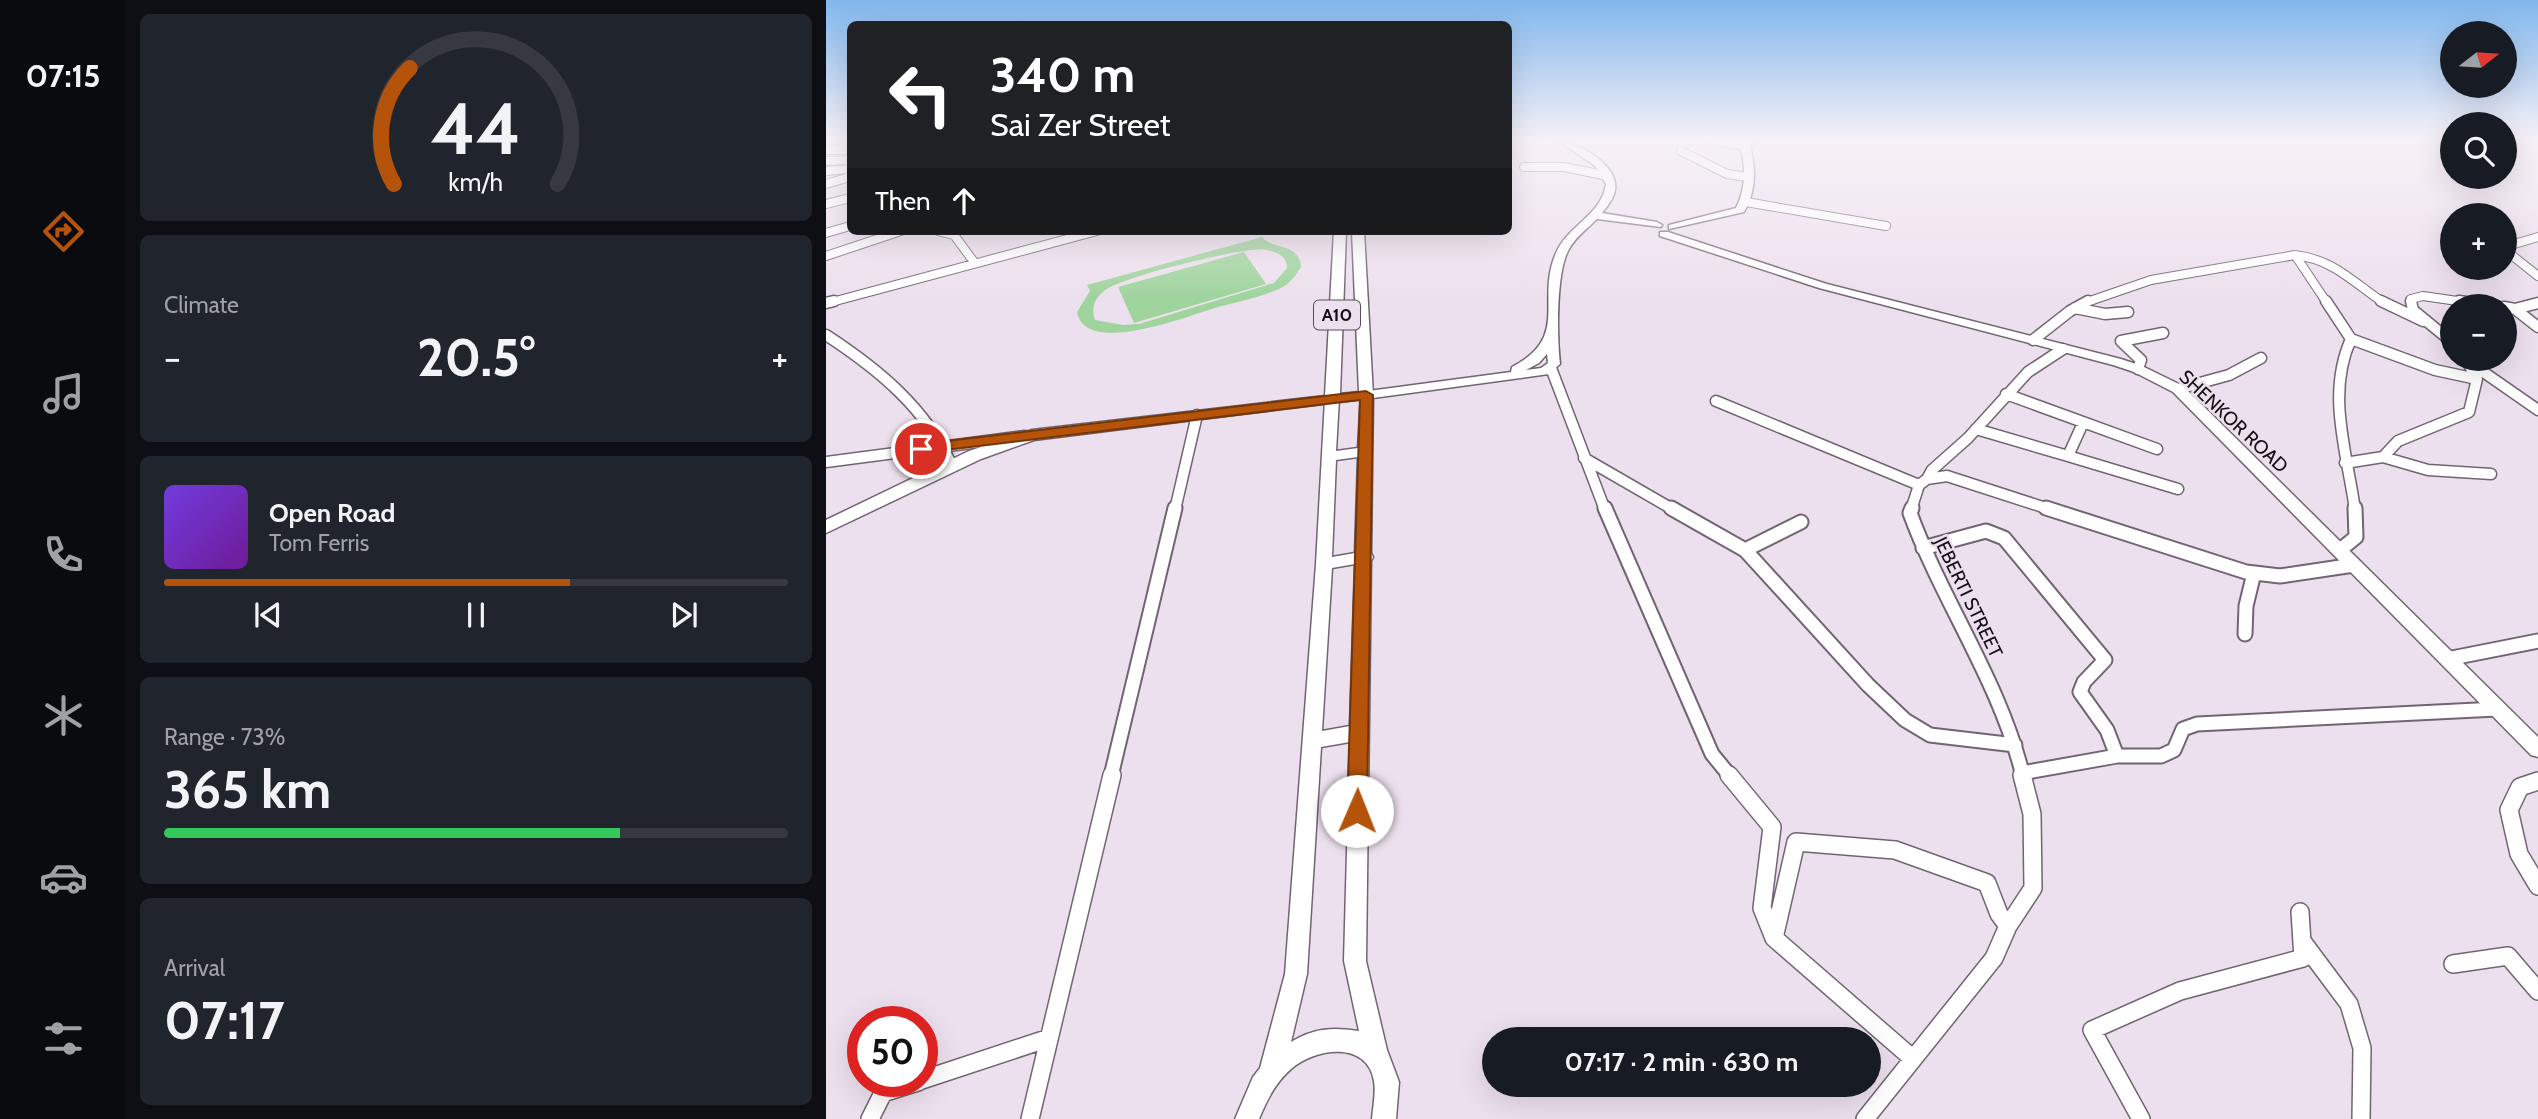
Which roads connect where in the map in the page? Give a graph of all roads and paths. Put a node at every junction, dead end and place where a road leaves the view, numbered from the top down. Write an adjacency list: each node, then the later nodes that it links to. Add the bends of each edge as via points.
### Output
1 (1609, 193): 6 (main road)
2 (1746, 193): 4 (main road)
3 (847, 199): 5 (street)
4 (1746, 202): 8 (street); 11 (main road, via 1735,214)
5 (826, 204)
6 (1595, 214): 7 (main road, SHENKOR ROAD); 10 (main road)
7 (1611, 220): 10 (main road); 11 (main road, SHENKOR ROAD)
8 (1886, 226)
9 (847, 227): 12 (street)
10 (1581, 228): 37 (main road, via 1567,242 1558,262)
11 (1664, 230): 39 (main road, SHENKOR ROAD, via 1823,286)
12 (826, 233)
13 (889, 235): 21 (street)
14 (955, 235): 23 (street)
15 (1081, 235): 23 (street)
16 (1340, 235): 51 (highway, A10)
17 (1358, 235): 50 (highway, A10)
18 (2538, 237): 19 (street)
19 (2517, 244)
20 (2295, 255): 28 (street, via 2158,281); 32 (street, via 2313,255 2332,263 2393,308); 38 (street)
21 (826, 257)
22 (2517, 259): 24 (street)
23 (974, 262): 26 (street)
24 (2538, 276)
25 (2440, 298): 32 (street, via 2411,299 2413,310)
26 (826, 303)
27 (2538, 303): 29 (street)
28 (2075, 307): 30 (street, via 2105,314); 39 (street)
29 (2517, 307)
30 (2128, 312)
31 (2517, 313): 33 (street)
32 (2423, 321): 35 (street)
33 (2538, 327)
34 (2163, 333): 43 (street, via 2121,341 2141,360)
35 (2440, 333)
36 (826, 335): 57 (street, via 862,357 894,387)
37 (1551, 335): 42 (main road); 46 (main road, via 1540,356)
38 (2351, 339): 47 (street, via 2435,370); 66 (street, via 2340,355 2338,379)
39 (2033, 340): 40 (main road, SHENKOR ROAD)
40 (2063, 349): 43 (main road, SHENKOR ROAD); 49 (street, via 2028,372)
41 (2261, 358): 48 (street, via 2229,375)
42 (1551, 368): 46 (main road); 64 (street)
43 (2138, 369): 48 (main road, SHENKOR ROAD)
44 (2473, 371): 47 (street)
45 (2483, 371): 53 (street)
46 (1499, 376): 50 (main road)
47 (2477, 379): 63 (street, via 2469,412 2398,441)
48 (2178, 389): 75 (main road, SHENKOR ROAD)
49 (2006, 394): 55 (street); 56 (street)
50 (1366, 395): 51 (highway); 60 (main road)
51 (1332, 399): 54 (highway); 61 (main road)
52 (1716, 401): 69 (street)
53 (2538, 410)
54 (1197, 415): 58 (highway, via 1032,435); 98 (street)
55 (2083, 423): 59 (street); 62 (street)
56 (1976, 429): 62 (street); 69 (street)
57 (944, 446): 58 (street); 65 (street); 67 (street)
58 (974, 449): 67 (highway)
59 (2157, 449)
60 (1366, 450): 61 (main road); 76 (main road)
61 (1330, 456): 77 (main road)
62 (2068, 456): 70 (street)
63 (2383, 457): 66 (street); 68 (street, via 2428,470)
64 (1584, 458): 74 (street); 94 (street, via 1712,754 1772,827 1762,908)
65 (826, 462)
66 (2345, 463): 75 (street, via 2357,524 2356,537)
67 (951, 466): 72 (highway)
68 (2491, 474)
69 (1923, 482): 73 (street, JEBERTI STREET, via 1910,513); 79 (street, via 1947,476)
70 (2178, 489)
71 (1801, 522): 74 (street)
72 (826, 527)
73 (1923, 548): 86 (street, JEBERTI STREET, via 1983,666); 88 (street, via 1986,531 2004,538 2105,660 2085,679 2080,692 2107,730)
74 (1745, 550): 86 (street, via 1905,720 1930,735)
75 (2340, 551): 78 (main road, SHENKOR ROAD)
76 (1365, 557): 77 (main road); 84 (main road)
77 (1324, 564): 85 (main road)
78 (2354, 565): 79 (street, via 2280,576); 82 (main road, SHENKOR ROAD)
79 (2254, 573): 80 (street)
80 (2245, 634)
81 (2538, 641): 82 (street)
82 (2446, 659): 83 (main road, SHENKOR ROAD)
83 (2497, 709): 87 (main road, SHENKOR ROAD); 88 (street, via 2197,724 2183,729 2174,750 2161,756)
84 (1360, 732): 85 (main road); 99 (main road, via 1355,961)
85 (1312, 741): 101 (main road, via 1296,974)
86 (2015, 745): 89 (street, JEBERTI STREET)
87 (2538, 749)
88 (2117, 756): 89 (street)
89 (2022, 773): 93 (street, JEBERTI STREET, via 2032,814 2033,888)
90 (2538, 781): 91 (street, via 2520,787 2509,810 2519,854)
91 (2538, 886)
92 (2300, 912): 95 (street)
93 (2008, 926): 94 (street, via 1987,883 1895,850 1796,842); 100 (street, JEBERTI STREET, via 1994,958)
94 (1774, 938): 100 (street)
95 (2302, 941): 109 (street, via 2303,958 2180,991 2092,1030); 110 (street, via 2349,1003 2362,1048)
96 (2453, 964): 97 (street, via 2508,956)
97 (2538, 991)
98 (1049, 1038): 102 (street); 105 (street)
99 (1376, 1056): 101 (main road, via 1360,1043 1339,1037 1316,1040); 107 (main road, via 1386,1077)
100 (1912, 1058): 108 (street, JEBERTI STREET)
101 (1272, 1069): 106 (main road, via 1256,1093)
102 (938, 1075)
103 (881, 1097): 104 (street)
104 (870, 1119)
105 (1030, 1119)
106 (1247, 1119)
107 (1384, 1119)
108 (1865, 1119)
109 (2141, 1119)
110 (2361, 1119)

